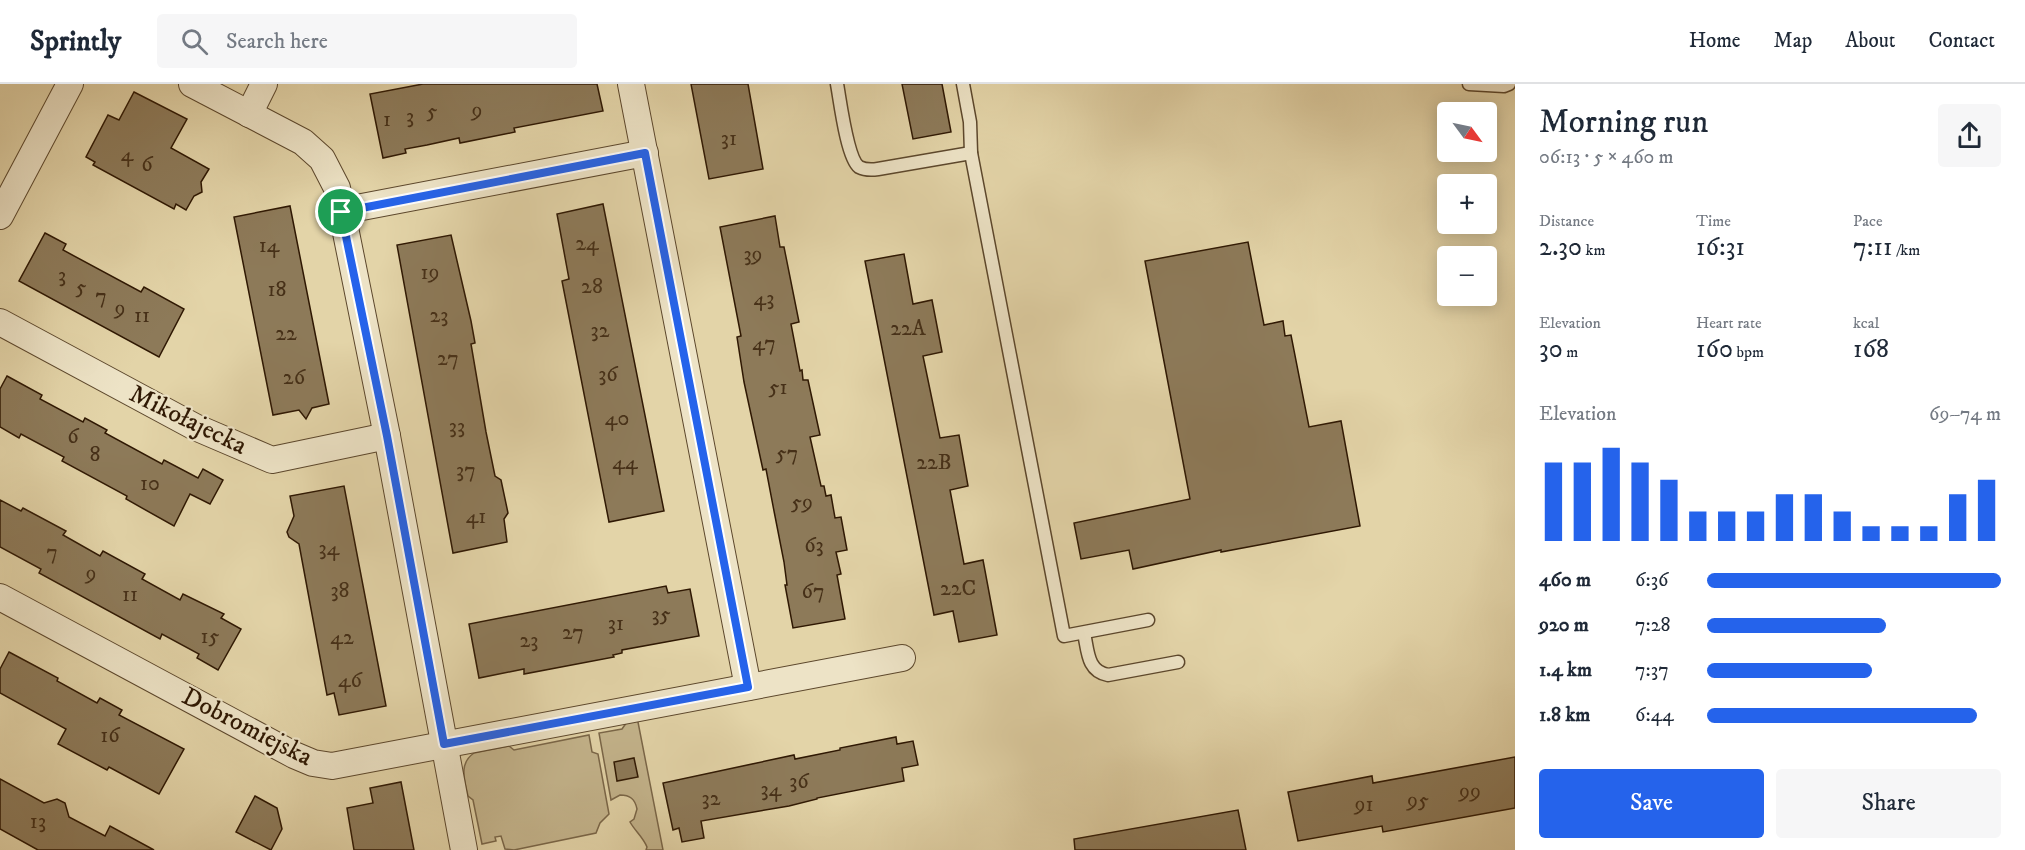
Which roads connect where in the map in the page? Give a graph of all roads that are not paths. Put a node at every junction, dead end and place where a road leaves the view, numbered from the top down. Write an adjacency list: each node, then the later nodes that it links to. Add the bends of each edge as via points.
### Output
1 (70, 84): 13 (street)
2 (192, 84): 9 (street)
3 (264, 84): 9 (street)
4 (631, 84): 10 (street)
5 (837, 84): 11 (lane, via 852,158 859,166 878,169)
6 (963, 84): 11 (lane)
7 (1469, 84): 8 (lane)
8 (1509, 84)
9 (249, 114): 12 (street, via 313,150 333,177)
10 (645, 153): 12 (street); 21 (street)
11 (971, 153): 18 (lane, via 1064,636)
12 (341, 212): 15 (street)
13 (0, 216)
14 (0, 322): 15 (street, Mikołajecka, via 195,427 272,460)
15 (387, 436): 22 (street)
16 (0, 597): 22 (street, Dobromiejska, via 313,763 332,766)
17 (1148, 620): 18 (lane)
18 (1084, 633): 20 (lane, via 1090,664 1100,674)
19 (902, 658): 21 (street, Dobromiejska)
20 (1178, 662)
21 (748, 687): 22 (street, Dobromiejska)
22 (444, 744): 23 (street)
23 (464, 850)

